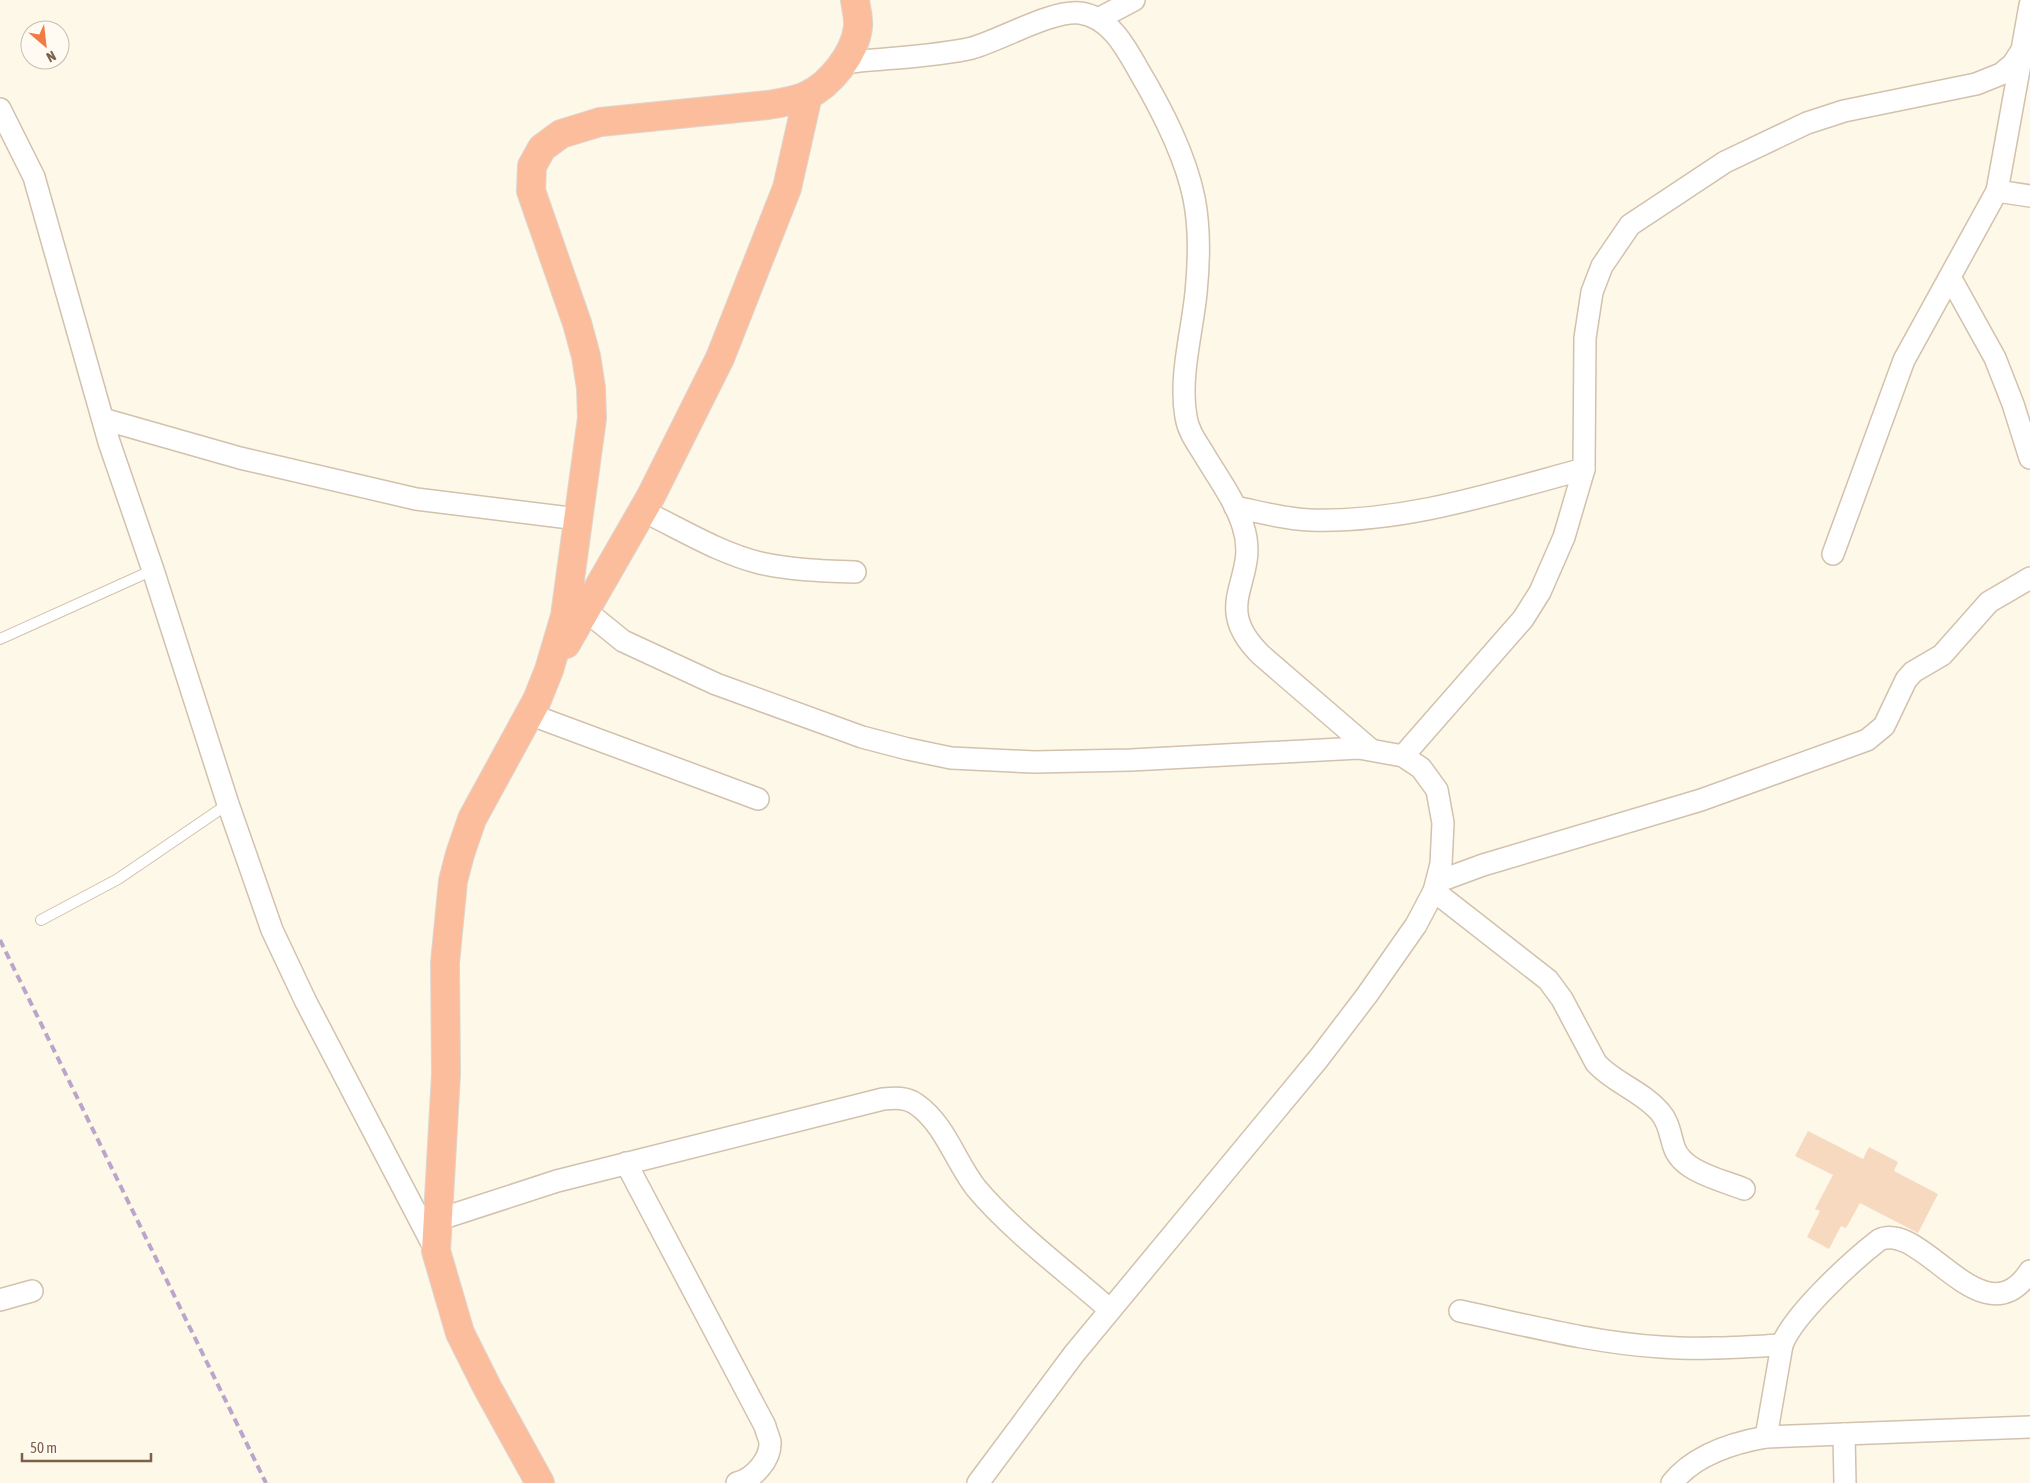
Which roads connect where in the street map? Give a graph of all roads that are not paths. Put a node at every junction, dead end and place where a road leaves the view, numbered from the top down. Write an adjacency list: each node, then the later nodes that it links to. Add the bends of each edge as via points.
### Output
1 (856, 0): 6 (highway, via 858,27)
2 (1134, 0): 4 (street)
3 (2030, 5): 5 (street)
4 (1100, 18): 6 (street, via 1078,13 1051,18 970,48); 15 (street, via 1129,54 1148,86 1188,177 1198,238 1196,291 1185,387 1186,420)
5 (2022, 50): 9 (street); 14 (street, via 2001,74 1976,84 1844,111 1765,142 1724,162 1630,225 1602,266 1592,292 1585,338)
6 (843, 63): 7 (highway)
7 (808, 95): 16 (highway, via 787,188 724,349); 17 (highway, via 768,105 600,122 561,134 542,148 532,166 531,191 577,323 591,388 592,418)
8 (0, 109): 12 (street, via 34,177)
9 (1997, 191): 10 (street); 11 (street)
10 (2030, 196)
11 (1950, 276): 13 (street, via 1995,358); 18 (street, via 1904,360)
12 (103, 419): 17 (street, via 240,458 416,500); 19 (street)
13 (2030, 458)
14 (1584, 469): 15 (street, via 1425,511 1373,517 1310,520); 27 (street, via 1564,537 1540,592 1523,619)
15 (1235, 507): 26 (street, via 1246,540 1246,562 1236,612 1242,634 1261,655)
16 (644, 511): 20 (street, via 718,548 759,562 801,570); 22 (highway)
17 (578, 518): 24 (highway, via 565,616)
18 (1832, 554)
19 (153, 570): 23 (lane); 29 (street)
20 (855, 572)
21 (2030, 578): 30 (street, via 1989,602 1942,654 1913,672 1884,726 1867,740 1701,800 1492,862)
22 (586, 611): 24 (highway); 26 (street, via 623,641 716,684 862,737 951,758 1044,762)
23 (0, 639)
24 (550, 670): 25 (highway)
25 (529, 714): 28 (street); 34 (highway, via 472,819 453,881 445,962 446,1074)
26 (1370, 749): 27 (street)
27 (1404, 756): 30 (street, via 1430,777 1437,790 1443,845)
28 (758, 799)
29 (228, 804): 31 (lane, via 118,879); 35 (street, via 272,930)
30 (1435, 886): 33 (street, via 1548,980 1562,999 1596,1063 1661,1112 1668,1123 1678,1157 1695,1170); 39 (street, via 1416,925 1325,1050)
31 (41, 920)
32 (626, 1163): 34 (street, via 557,1181); 39 (street, via 883,1099 903,1098 915,1103 940,1129 961,1165 995,1209); 46 (street, via 765,1426 770,1442 768,1456 756,1473)
33 (1744, 1189)
34 (436, 1220): 35 (highway)
35 (436, 1251): 45 (highway, via 460,1333)
36 (2030, 1271): 41 (street, via 2014,1290 2004,1294 1986,1293 1950,1273 1903,1240 1887,1237 1871,1247 1805,1310 1786,1334)
37 (32, 1290): 38 (street)
38 (0, 1300)
39 (1109, 1309): 47 (street)
40 (1460, 1311): 41 (street, via 1564,1334 1643,1346)
41 (1782, 1345): 44 (street)
42 (2030, 1427): 43 (street)
43 (1844, 1434): 44 (street); 49 (street)
44 (1766, 1437): 48 (street, via 1732,1444 1710,1454)
45 (540, 1483)
46 (737, 1483)
47 (978, 1483)
48 (1672, 1483)
49 (1846, 1483)

